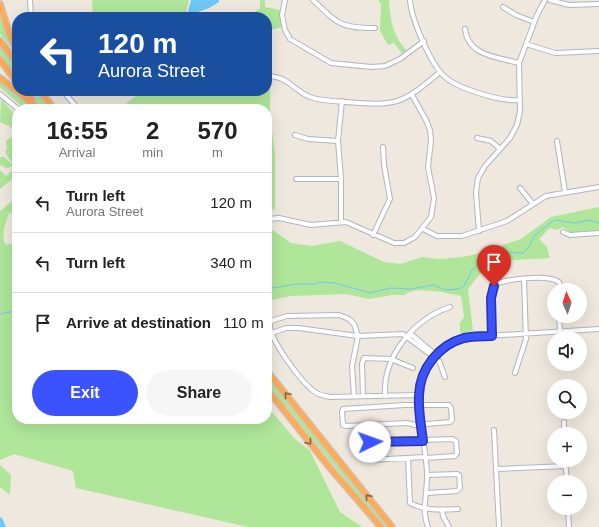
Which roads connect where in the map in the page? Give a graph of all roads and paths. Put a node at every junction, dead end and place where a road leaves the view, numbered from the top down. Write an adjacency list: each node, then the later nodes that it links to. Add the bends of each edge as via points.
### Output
1 (30, 0): 11 (street)
2 (285, 0): 17 (street, via 282,15 290,39 331,63 385,66 397,61)
3 (314, 0): 13 (street, via 325,13 341,24 354,28)
4 (410, 0): 17 (street, via 413,18)
5 (545, 0): 12 (street)
6 (550, 0): 7 (street, via 560,4)
7 (588, 2): 9 (street)
8 (0, 4): 15 (highway)
9 (599, 4)
10 (503, 7): 12 (street)
11 (31, 12)
12 (534, 22): 18 (street)
13 (375, 28)
14 (465, 29): 22 (street, via 467,40 476,50)
15 (12, 39)
16 (0, 41): 20 (highway)
17 (424, 41): 23 (street)
18 (526, 44): 19 (street, via 555,53); 22 (street)
19 (599, 51)
20 (12, 57)
21 (0, 60): 24 (highway)
22 (519, 63): 33 (street)
23 (440, 72): 29 (street); 33 (street, via 465,89 508,100)
24 (12, 76)
25 (272, 76): 34 (street, via 282,77 312,97)
26 (0, 78): 27 (highway)
27 (12, 87)
28 (0, 94): 35 (street)
29 (412, 95): 34 (street, via 403,100 384,104); 53 (street, via 427,122 431,138 428,167 434,204 431,216)
30 (23, 96): 36 (highway)
31 (29, 96): 37 (highway)
32 (68, 96): 38 (street)
33 (519, 100): 44 (street, via 520,114 517,125)
34 (342, 101): 42 (street)
35 (12, 104)
36 (33, 104)
37 (35, 104)
38 (74, 104)
39 (295, 135): 42 (street, via 308,139)
40 (477, 138): 44 (street, via 491,141)
41 (556, 140): 49 (street)
42 (338, 141): 46 (street)
43 (383, 147): 57 (street, via 390,199)
44 (500, 149): 54 (street, via 485,166 478,181 476,192)
45 (296, 179): 46 (street)
46 (341, 179): 52 (street)
47 (599, 186): 49 (street)
48 (520, 188): 50 (street)
49 (565, 192): 50 (street, via 546,196)
50 (532, 204): 54 (street, via 511,219)
51 (272, 219): 52 (street, via 311,225)
52 (341, 222): 57 (street, via 352,223)
53 (422, 229): 54 (street, via 441,237 462,236); 57 (street, via 413,239 401,243 391,243)
54 (479, 230)
55 (563, 232): 56 (street, via 570,235)
56 (599, 234)
57 (373, 235)
58 (524, 279): 59 (street, via 552,279); 66 (street); 69 (street, via 494,286 491,298)
59 (559, 283)
60 (450, 307): 68 (street, via 422,322)
61 (272, 321): 67 (street, via 276,318 339,315 347,317 354,324)
62 (599, 329): 63 (street)
63 (573, 331)
64 (547, 332): 66 (street)
65 (272, 333): 67 (street, via 286,328 298,328); 81 (street, via 283,355 311,389 324,396)
66 (526, 333): 69 (street); 75 (street, via 526,344)
67 (358, 336): 68 (street); 81 (street, via 352,361)
68 (407, 336): 70 (street); 71 (street, via 412,335); 72 (street)
69 (492, 336): 71 (street, via 462,339 448,345)
70 (426, 353): 71 (street); 73 (street, via 430,356)
71 (435, 356): 73 (street); 77 (street, via 442,366)
72 (393, 359): 74 (street); 80 (street); 82 (street, via 363,359)
73 (430, 361): 78 (street, via 423,374)
74 (413, 368)
75 (515, 373)
76 (272, 377): 100 (highway, one-way to 76)
77 (444, 377)
78 (418, 394): 80 (street); 83 (street)
79 (272, 395): 99 (highway, one-way to 99)
80 (385, 395): 82 (street)
81 (354, 396): 82 (street)
82 (363, 396)
83 (419, 406): 85 (street); 85 (street, via 451,407 451,422); 85 (street, via 343,409 343,425)
84 (564, 422): 86 (street)
85 (421, 424): 88 (street)
86 (564, 427)
87 (494, 430): 92 (street)
88 (423, 441): 89 (street); 89 (street, via 453,439 456,442 456,455); 90 (street, via 368,442 366,446 368,459)
89 (425, 457): 90 (street); 93 (street)
90 (408, 458): 95 (street, via 409,501)
91 (547, 467): 92 (street)
92 (496, 469): 103 (street)
93 (427, 475): 94 (street); 94 (street, via 459,475 458,491)
94 (427, 493): 95 (street)
95 (425, 508): 97 (street); 101 (street)
96 (458, 509): 97 (street)
97 (442, 510): 102 (street)
98 (568, 515): 104 (street)
99 (381, 527)
100 (392, 527)
101 (428, 527)
102 (449, 527)
103 (499, 527)
104 (569, 527)

